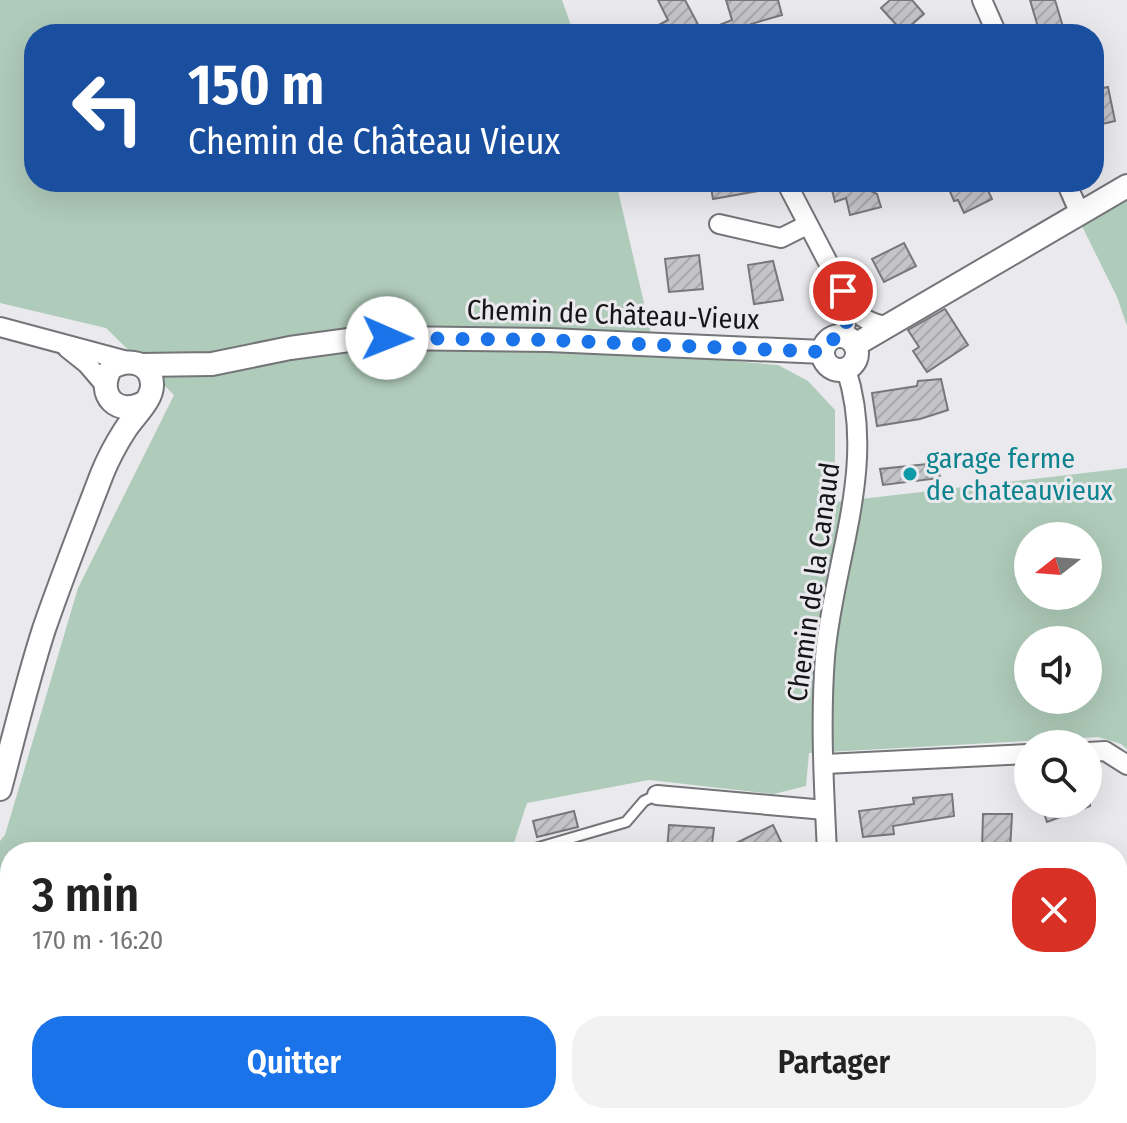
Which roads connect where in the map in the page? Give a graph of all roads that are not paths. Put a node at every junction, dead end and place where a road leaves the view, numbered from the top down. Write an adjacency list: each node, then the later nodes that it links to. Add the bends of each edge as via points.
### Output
1 (982, 0): 2 (street)
2 (993, 24)
3 (1127, 186): 6 (street)
4 (791, 192): 8 (street)
5 (1070, 192): 6 (street)
6 (1080, 214): 10 (street)
7 (719, 224): 8 (street, via 781,238)
8 (807, 225): 9 (street)
9 (846, 298): 10 (street, via 857,314); 12 (street)
10 (885, 326): 12 (street)
11 (0, 327): 13 (street)
12 (849, 341): 14 (street, via 830,340); 17 (street, via 857,354)
13 (61, 344): 15 (street); 18 (street, via 87,364)
14 (823, 352): 16 (street, Chemin de Château-Vieux, via 387,338 305,346); 17 (street, via 830,367)
15 (134, 363): 16 (street, Chemin de Château-Vieux); 18 (street, via 111,368); 19 (street, via 149,372)
16 (212, 364): 19 (street, Chemin de Château-Vieux)
17 (846, 369): 23 (street, Chemin de la Canaud, via 859,459 825,655)
18 (107, 391): 19 (street, via 116,405 126,408); 20 (street, Chemin de Château-Vieux, via 110,427)
19 (148, 398): 20 (street, Chemin de Château-Vieux)
20 (104, 469): 25 (street, Chemin de Château-Vieux, via 43,633)
21 (1102, 751): 24 (street)
22 (1014, 755): 23 (street)
23 (825, 764): 27 (street, Chemin de la Canaud)
24 (1127, 765)
25 (1, 782)
26 (657, 795): 27 (street); 28 (lane, via 644,801 626,822)
27 (825, 810): 29 (street, Chemin de la Canaud)
28 (558, 842)
29 (827, 842)

